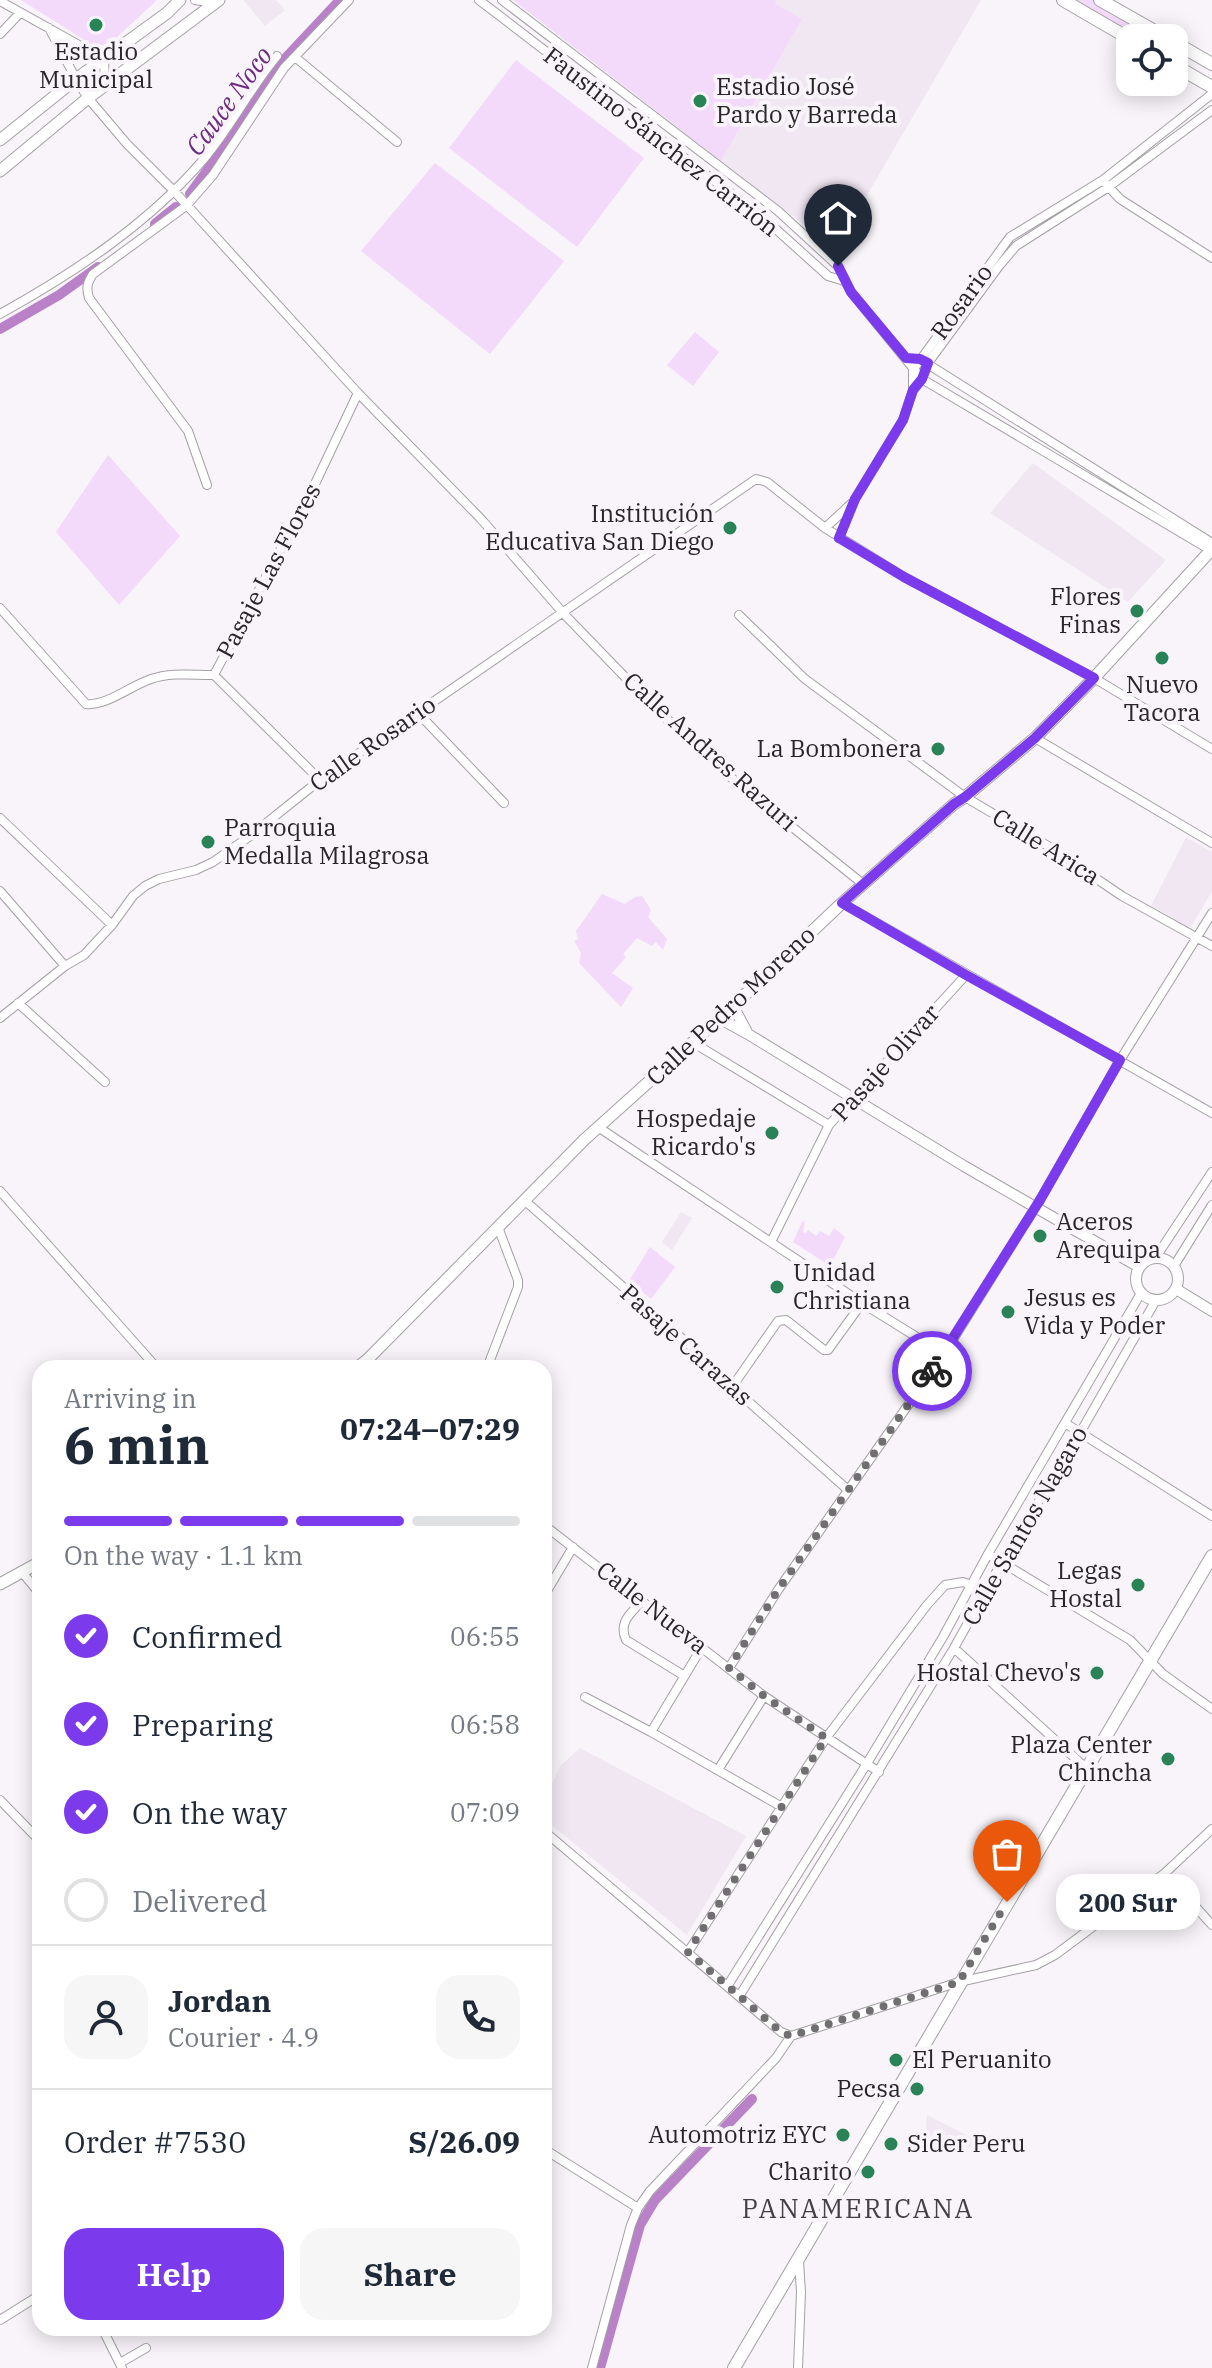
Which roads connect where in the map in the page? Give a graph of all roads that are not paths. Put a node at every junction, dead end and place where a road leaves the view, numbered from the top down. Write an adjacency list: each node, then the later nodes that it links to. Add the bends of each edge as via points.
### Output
1 (180, 0): 20 (main road)
2 (195, 0): 9 (street)
3 (349, 0): 19 (street)
4 (479, 0): 16 (street, Faustino Sánchez Carrión)
5 (502, 0): 13 (street, Faustino Sánchez Carrión)
6 (1063, 0): 14 (highway)
7 (1100, 0): 11 (highway)
8 (0, 1): 10 (street)
9 (217, 2): 24 (main road)
10 (20, 13): 12 (street); 15 (street)
11 (1142, 24)
12 (49, 28): 20 (street); 23 (street, Calle Andres Razuri)
13 (538, 29): 16 (street); 29 (street, Faustino Sánchez Carrión)
14 (1116, 31)
15 (0, 34)
16 (529, 40): 30 (street, Faustino Sánchez Carrión)
17 (1188, 50): 21 (highway)
18 (277, 56): 35 (street, via 228,130)
19 (295, 57): 32 (street); 36 (street)
20 (104, 59): 23 (main road); 24 (street)
21 (1212, 64)
22 (1188, 73): 25 (highway)
23 (76, 79): 27 (street, Calle Andres Razuri); 31 (main road)
24 (105, 86): 27 (main road)
25 (1212, 87)
26 (1212, 94): 34 (street, Rosario)
27 (88, 98): 33 (main road); 35 (street, Calle Andres Razuri)
28 (1212, 110): 34 (street, Rosario)
29 (662, 123): 30 (street); 38 (street, Faustino Sánchez Carrión, via 778,211 838,266)
30 (653, 134): 38 (street, Faustino Sánchez Carrión, via 768,222 828,276)
31 (0, 140)
32 (397, 142)
33 (0, 171)
34 (1105, 184): 37 (street); 41 (street, Rosario, via 1016,246)
35 (174, 191): 36 (street, Calle Andres Razuri); 39 (street, via 107,246)
36 (186, 206): 45 (street, Calle Andres Razuri); 46 (street, via 93,274 86,290 188,431)
37 (1212, 258)
38 (844, 281): 40 (street, Faustino Sánchez Carrión)
39 (0, 314)
40 (906, 358): 41 (street); 42 (street, Faustino Sánchez Carrión)
41 (924, 361): 42 (street, Rosario); 43 (street, Rosario); 50 (street)
42 (913, 370): 43 (street, Faustino Sánchez Carrión); 44 (street)
43 (922, 379): 44 (street, Rosario); 50 (street, Faustino Sánchez Carrión)
44 (913, 390): 47 (street, via 903,420)
45 (358, 393): 52 (street, Calle Andres Razuri, via 481,519); 54 (street, Pasaje Las Flores)
46 (207, 485)
47 (855, 499): 48 (street); 49 (street)
48 (825, 528): 49 (street); 52 (street, Calle Rosario, via 767,482 752,481)
49 (839, 538): 55 (street)
50 (1212, 548): 55 (main road, Calle Pedro Moreno)
51 (0, 608): 54 (street, Pasaje Las Flores, via 90,705 152,679)
52 (564, 614): 56 (street, Calle Rosario); 64 (street, Calle Andres Razuri, via 735,781)
53 (739, 615): 60 (street, Calle Arica, via 805,679)
54 (214, 675): 59 (street)
55 (1094, 678): 57 (main road, Calle Pedro Moreno); 58 (street)
56 (418, 713): 59 (street, Calle Rosario); 61 (street)
57 (1035, 738): 60 (main road, Calle Pedro Moreno); 63 (street)
58 (1212, 749)
59 (320, 780): 68 (street, Calle Rosario, via 213,862 145,886)
60 (965, 797): 64 (main road, Calle Pedro Moreno); 69 (street, Calle Arica)
61 (504, 803)
62 (0, 818): 68 (street)
63 (1212, 843)
64 (863, 884): 66 (main road, Calle Pedro Moreno)
65 (0, 891): 71 (street)
66 (842, 903): 72 (street); 74 (main road, Calle Pedro Moreno)
67 (1212, 913): 69 (street)
68 (112, 925): 71 (street, Calle Rosario, via 84,955)
69 (1196, 938): 70 (street, Calle Arica); 79 (street)
70 (1212, 946)
71 (65, 966): 73 (street, Calle Rosario)
72 (966, 975): 79 (street); 81 (street, Pasaje Olivar)
73 (18, 1003): 75 (street, Calle Rosario); 80 (street)
74 (733, 1006): 76 (main road, Calle Pedro Moreno); 77 (street)
75 (0, 1018)
76 (719, 1018): 77 (street); 78 (main road, Calle Pedro Moreno)
77 (748, 1034): 81 (street)
78 (692, 1042): 83 (street); 84 (main road, Calle Pedro Moreno)
79 (1120, 1060): 82 (street); 89 (street)
80 (105, 1082)
81 (852, 1098): 83 (street, Pasaje Olivar); 89 (street)
82 (1212, 1113)
83 (829, 1125): 91 (street, Pasaje Olivar)
84 (598, 1127): 87 (main road, Calle Pedro Moreno); 91 (street)
85 (1212, 1172): 92 (street)
86 (0, 1191): 101 (street)
87 (524, 1200): 90 (main road, Calle Pedro Moreno); 104 (street, Pasaje Carazas)
88 (1212, 1205): 93 (street)
89 (1036, 1206): 94 (street); 100 (street)
90 (498, 1227): 102 (main road, Calle Pedro Moreno); 103 (street, via 518,1287)
91 (771, 1242): 98 (street)
92 (1156, 1257): 93 (street); 94 (street)
93 (1174, 1266): 95 (street)
94 (1139, 1267): 96 (street, via 1136,1282)
95 (1176, 1289): 97 (street); 99 (street)
96 (1141, 1293): 97 (street); 105 (street, Calle Santos Nagaro)
97 (1156, 1300): 106 (street, Calle Santos Nagaro)
98 (862, 1303): 100 (street); 104 (street, via 828,1350 786,1320 778,1321)
99 (1212, 1311)
100 (944, 1354): 107 (street)
101 (150, 1360)
102 (366, 1360)
103 (490, 1360)
104 (732, 1387): 107 (street, Pasaje Carazas)
105 (1065, 1423): 106 (street); 111 (street, Calle Santos Nagaro)
106 (1080, 1433): 108 (street); 113 (street, Calle Santos Nagaro)
107 (848, 1490): 124 (street)
108 (1212, 1516)
109 (552, 1531): 110 (street, Calle Nueva)
110 (573, 1547): 116 (street); 120 (street, Calle Nueva)
111 (988, 1554): 113 (street); 119 (street, Calle Santos Nagaro)
112 (1212, 1556): 123 (highway)
113 (1002, 1562): 122 (street, Calle Santos Nagaro); 123 (street, via 1130,1640)
114 (32, 1566): 115 (main road)
115 (21, 1571): 117 (main road); 118 (street)
116 (552, 1582)
117 (0, 1584)
118 (32, 1584)
119 (971, 1585): 130 (street, via 945,1585); 131 (street, Calle Santos Nagaro)
120 (642, 1601): 121 (street, Calle Nueva); 125 (street, via 622,1626 626,1640)
121 (702, 1647): 124 (street, Calle Nueva); 125 (street)
122 (954, 1648): 132 (street); 134 (street, Calle Santos Nagaro)
123 (1150, 1661): 128 (street); 132 (highway)
124 (729, 1668): 126 (street, Calle Nueva)
125 (683, 1675): 129 (street)
126 (764, 1696): 130 (street, Calle Nueva); 133 (street)
127 (585, 1697): 129 (street)
128 (1212, 1709)
129 (651, 1732): 133 (street)
130 (826, 1738): 131 (street, Calle Nueva); 136 (street)
131 (866, 1765): 134 (street, Calle Nueva); 144 (street, Calle Santos Nagaro)
132 (1087, 1769): 143 (highway)
133 (718, 1770): 136 (street)
134 (879, 1772): 145 (street, Calle Santos Nagaro)
135 (0, 1800): 138 (street)
136 (782, 1807): 142 (street)
137 (1212, 1829): 140 (street)
138 (32, 1833)
139 (552, 1838): 142 (street)
140 (1165, 1873): 141 (street); 143 (street, via 1046,1960)
141 (1212, 1925)
142 (688, 1952): 144 (street)
143 (959, 1982): 146 (street); 149 (highway)
144 (728, 1985): 145 (street)
145 (740, 1995): 146 (street)
146 (791, 2036): 148 (street)
147 (552, 2154): 148 (street)
148 (638, 2208): 155 (street)
149 (799, 2258): 156 (highway); 157 (street)
150 (32, 2300): 151 (street)
151 (0, 2320)
152 (106, 2336): 154 (street)
153 (146, 2348): 154 (street)
154 (121, 2366)
155 (592, 2368)
156 (734, 2368)
157 (798, 2368)

